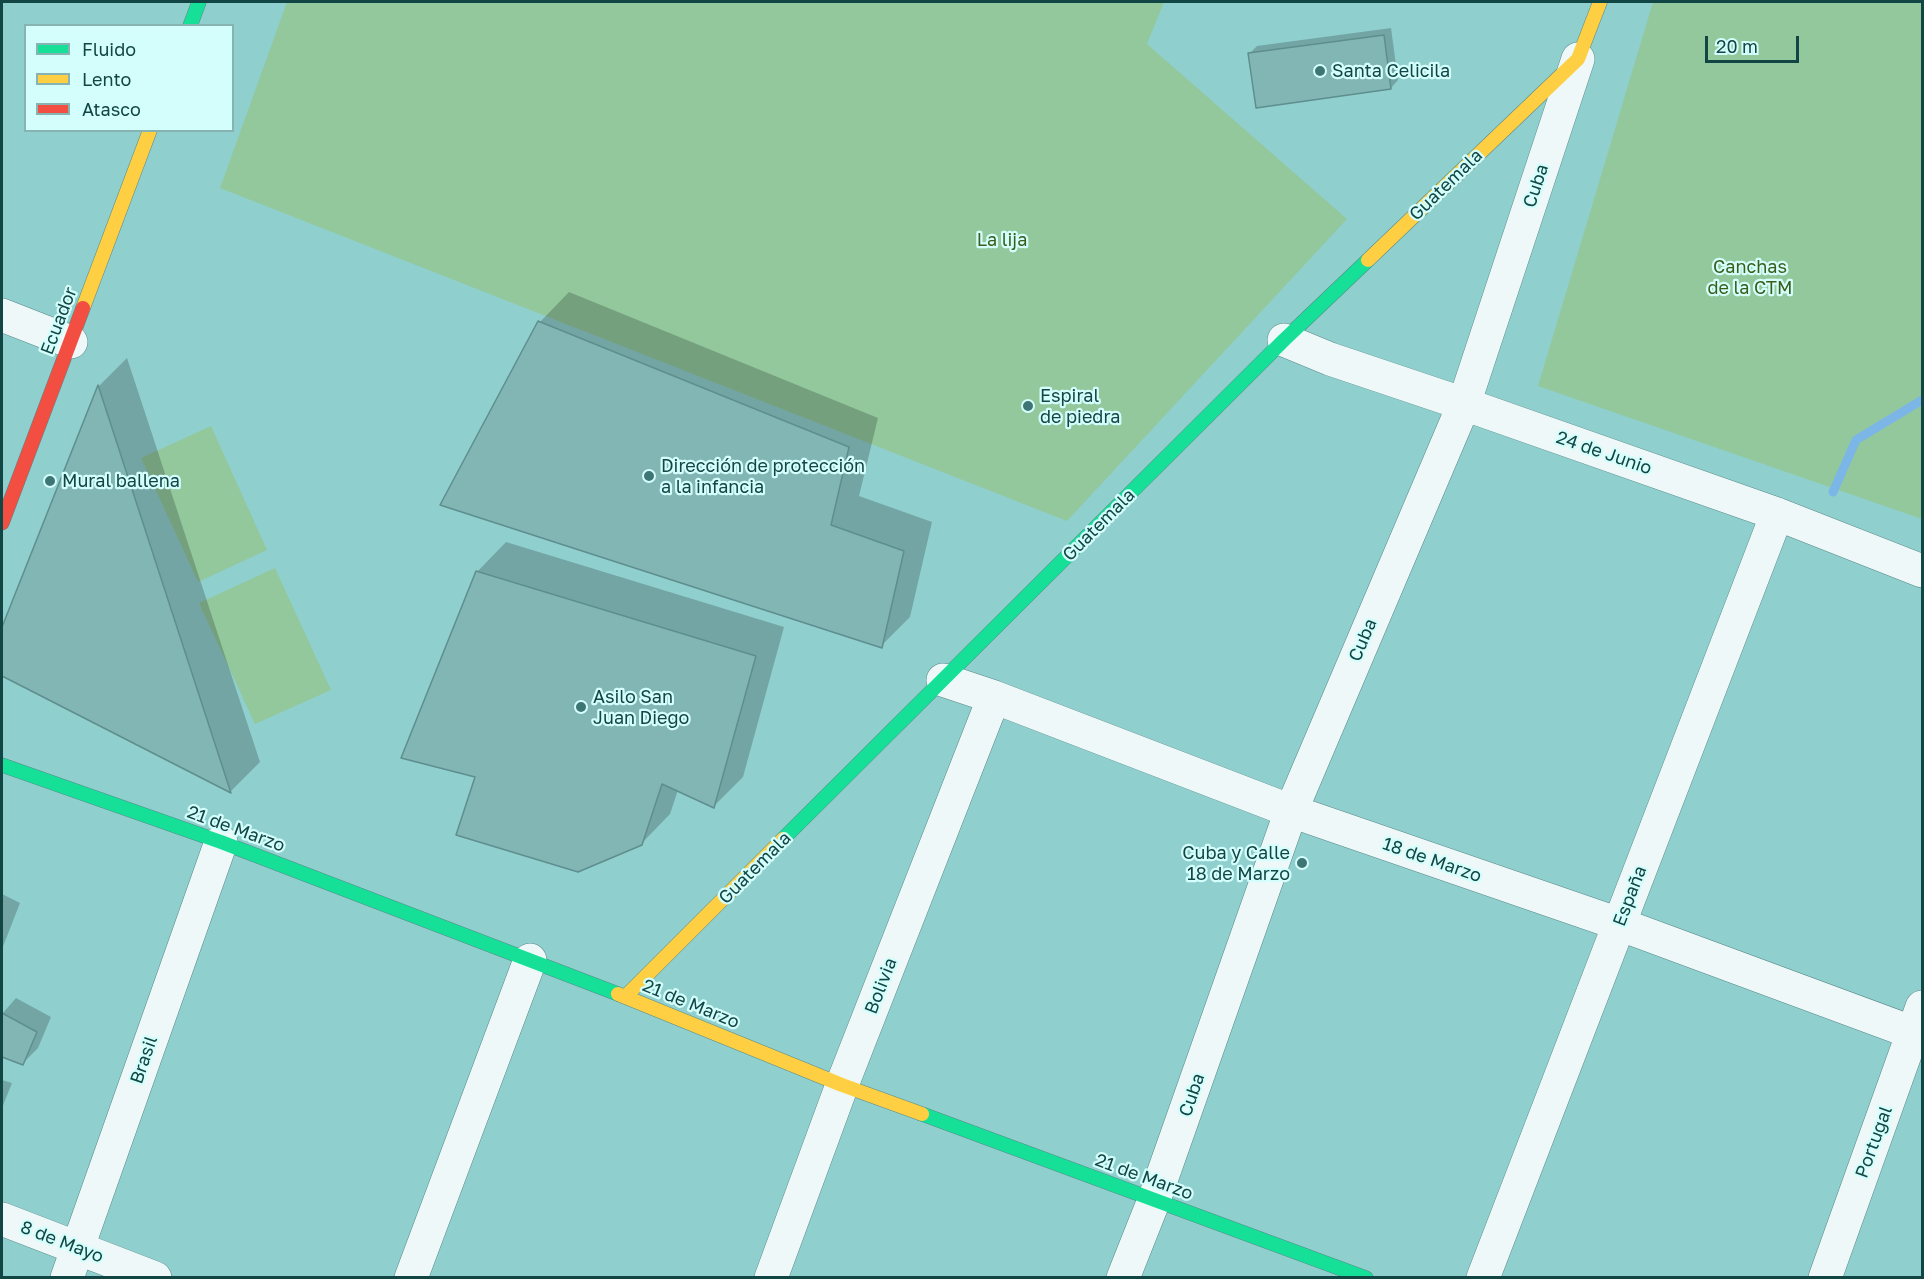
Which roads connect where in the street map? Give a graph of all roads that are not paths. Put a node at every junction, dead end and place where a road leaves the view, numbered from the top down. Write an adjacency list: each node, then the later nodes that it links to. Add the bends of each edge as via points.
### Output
1 (199, 2): 3 (street)
2 (1594, 3): 4 (street, Cuba)
3 (191, 24)
4 (1578, 59): 7 (street, Guatemala); 9 (street, Cuba)
5 (149, 132): 8 (street, Ecuador)
6 (2, 315): 8 (street)
7 (1284, 340): 9 (street, 24 de Junio); 13 (street, Guatemala)
8 (71, 342): 11 (street, Ecuador)
9 (1464, 404): 10 (street, 24 de Junio); 16 (street, Cuba)
10 (1777, 514): 12 (street, 24 de Junio); 18 (street, España)
11 (2, 523)
12 (1923, 571)
13 (943, 680): 14 (street, 18 de Marzo); 20 (street, Guatemala)
14 (994, 697): 16 (street, 18 de Marzo); 22 (street, Bolivia)
15 (2, 765): 17 (street, 21 de Marzo)
16 (1291, 811): 18 (street, 18 de Marzo); 23 (street, Cuba)
17 (221, 842): 19 (street, 21 de Marzo); 25 (street, Brasil)
18 (1619, 924): 21 (street, 18 de Marzo); 32 (street, España)
19 (530, 960): 20 (street, 21 de Marzo); 28 (street)
20 (625, 997): 22 (street, 21 de Marzo)
21 (1920, 1025): 33 (street, Portugal)
22 (842, 1085): 23 (street, 21 de Marzo); 29 (street, Bolivia)
23 (1154, 1200): 30 (street, Cuba); 31 (street, 21 de Marzo)
24 (2, 1219): 25 (street, 8 de Mayo)
25 (78, 1248): 26 (street, Brasil); 27 (street, 8 de Mayo)
26 (67, 1278)
27 (155, 1278)
28 (411, 1278)
29 (771, 1278)
30 (1123, 1278)
31 (1366, 1278)
32 (1483, 1278)
33 (1825, 1278)

